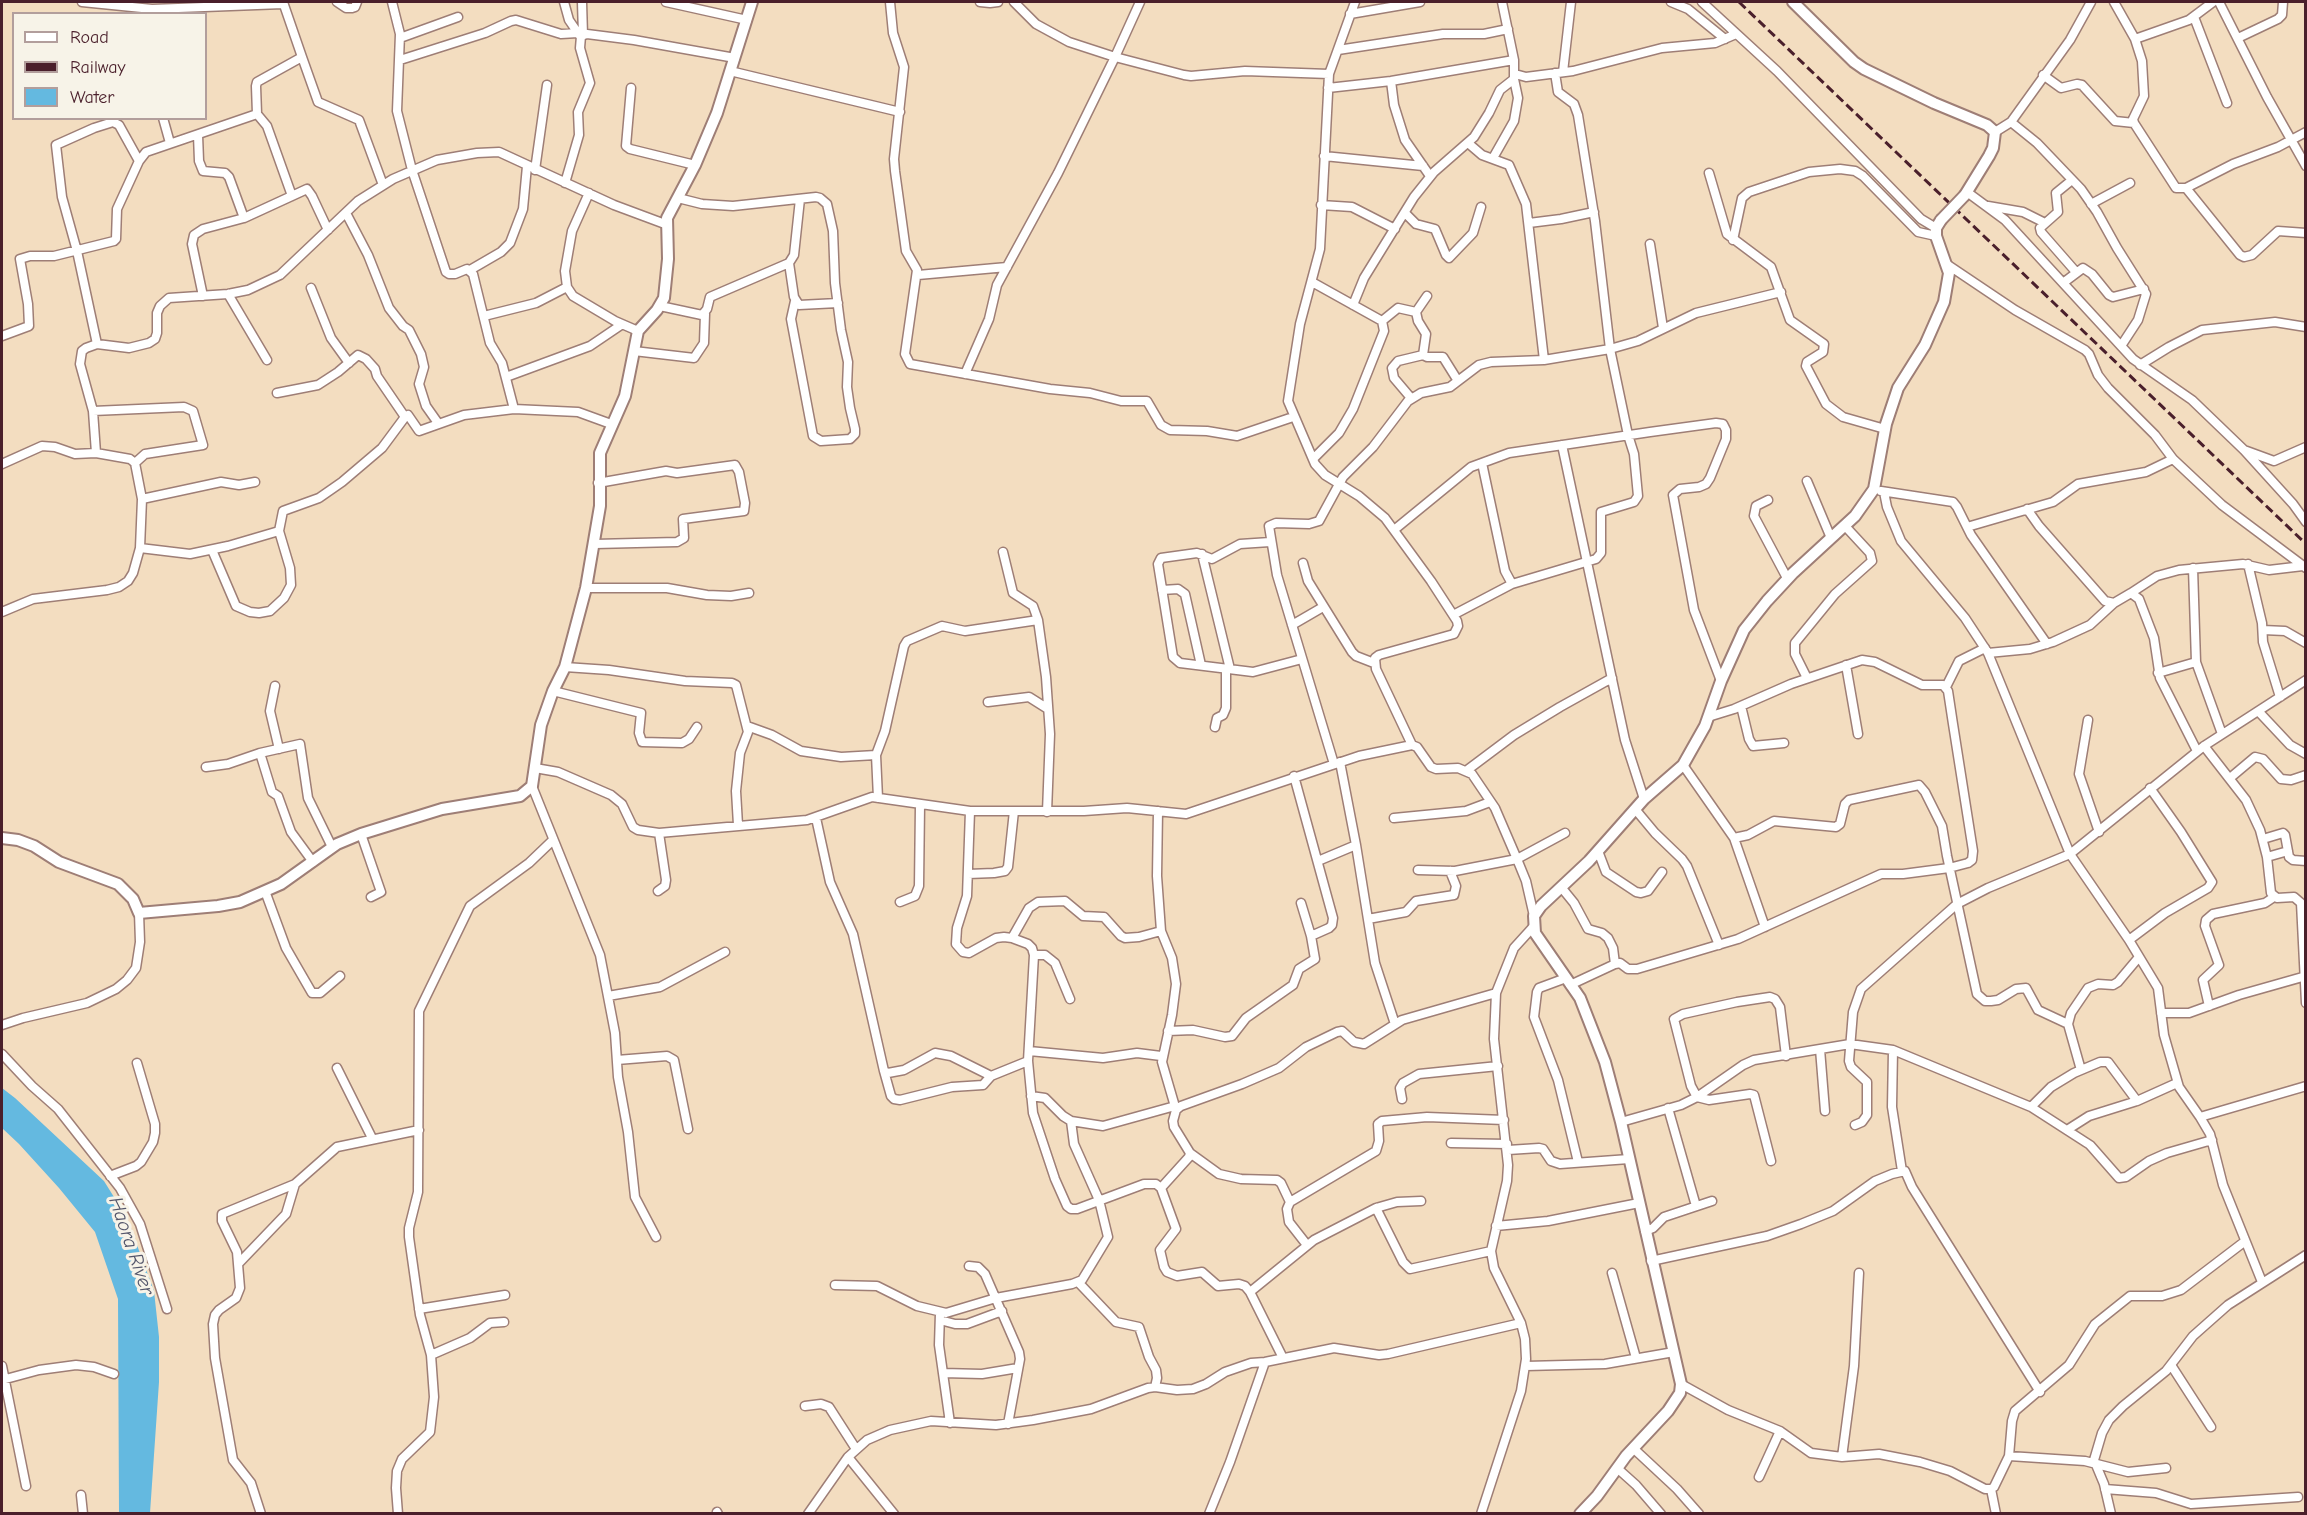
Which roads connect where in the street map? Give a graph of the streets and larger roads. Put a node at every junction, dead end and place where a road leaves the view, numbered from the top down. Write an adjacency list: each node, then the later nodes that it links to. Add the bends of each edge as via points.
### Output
1 (82, 2): 25 (street)
2 (337, 2): 3 (street, via 352,8)
3 (357, 2)
4 (392, 2): 36 (street)
5 (564, 2): 35 (street, via 569,20)
6 (582, 2): 35 (street)
7 (666, 2): 32 (street)
8 (752, 2): 32 (street)
9 (890, 2): 56 (street, via 893,33 904,67)
10 (980, 2): 11 (street)
11 (998, 2)
12 (1014, 2): 42 (street, via 1028,17 1069,42)
13 (1140, 2): 42 (street)
14 (1355, 2): 29 (street)
15 (1420, 2): 29 (street)
16 (1502, 2): 33 (street)
17 (1571, 2): 47 (street)
18 (1671, 2): 38 (street, via 1688,9)
19 (1702, 2): 34 (street)
20 (1793, 2): 61 (street, via 1864,69)
21 (2091, 2): 49 (street, via 2070,40)
22 (2114, 2): 39 (street)
23 (2219, 2): 31 (street); 37 (street)
24 (2283, 2): 37 (street, via 2278,19)
25 (119, 3): 28 (street)
26 (283, 3): 27 (street); 41 (street)
27 (182, 4): 28 (street)
28 (152, 11)
29 (1350, 14): 40 (street)
30 (458, 17): 36 (street)
31 (2194, 17): 39 (street); 55 (street)
32 (747, 20): 43 (street)
33 (1508, 29): 40 (street, via 1484,34 1443,34); 45 (street)
34 (1736, 34): 38 (street); 98 (street, via 1921,219)
35 (580, 35): 43 (street); 44 (street, via 553,33 511,21); 78 (street, via 590,84 578,112 579,135)
36 (400, 38): 44 (street)
37 (2238, 38): 64 (street)
38 (1725, 39): 47 (street, via 1709,45 1662,48)
39 (2135, 39): 60 (street, via 2142,60 2144,89)
40 (1338, 50): 48 (street)
41 (302, 57): 57 (street, via 257,82); 80 (street, via 318,102 359,120)
42 (1116, 57): 48 (street, via 1191,76 1245,71); 107 (street)
43 (735, 58): 46 (street)
44 (400, 60): 74 (street, via 397,111)
45 (1514, 60): 50 (street); 51 (street)
46 (730, 71): 56 (street); 70 (street)
47 (1559, 73): 50 (street); 91 (street, via 1558,92 1574,104 1578,115)
48 (1329, 74): 54 (street)
49 (2043, 75): 59 (street); 60 (street, via 2061,88 2082,85 2115,122)
50 (1515, 76): 66 (street, via 1500,90); 68 (street, via 1518,98 1514,121)
51 (1391, 81): 54 (street); 71 (street, via 1402,130)
52 (547, 84): 73 (street)
53 (632, 88): 70 (street, via 626,146)
54 (1328, 88): 67 (street)
55 (2227, 103)
56 (900, 112): 110 (street, via 895,171 906,251)
57 (257, 114): 63 (street); 84 (street, via 267,126)
58 (164, 120): 65 (street)
59 (2010, 122): 61 (street); 77 (street, via 2037,143)
60 (2134, 123): 81 (street, via 2174,186)
61 (1995, 132): 83 (street, via 1993,148)
62 (2306, 132): 64 (street)
63 (198, 135): 65 (street); 94 (street, via 203,171 230,177)
64 (2292, 140): 72 (street); 81 (street)
65 (170, 143): 69 (street, via 146,152)
66 (1468, 143): 68 (street, via 1482,155); 76 (street)
67 (1324, 156): 71 (street); 87 (street)
68 (1493, 158): 95 (street, via 1512,169)
69 (140, 161): 104 (street, via 117,209 116,239); 104 (street, via 119,125 112,122 56,145 62,197)
70 (695, 165): 85 (street)
71 (1423, 166): 76 (street)
72 (2306, 166)
73 (531, 168): 74 (street, via 494,152 445,159); 78 (street); 108 (street, via 523,209 510,243)
74 (412, 170): 80 (street); 108 (street, via 446,272)
75 (1709, 173): 102 (street, via 1724,229)
76 (1430, 176): 93 (street)
77 (2072, 180): 88 (street); 96 (street, via 2056,194 2058,212)
78 (565, 183): 82 (street)
79 (2130, 183): 88 (street)
80 (383, 184): 92 (street)
81 (2186, 188): 101 (street, via 2244,257 2252,255 2278,231)
82 (589, 193): 97 (street); 113 (street, via 572,231 565,271)
83 (1966, 194): 89 (street); 98 (street, bridge)
84 (292, 196): 94 (street); 100 (street, via 310,191)
85 (678, 198): 86 (street, via 733,206); 97 (street)
86 (800, 199): 105 (street, via 794,255); 121 (street, via 820,198 827,204)
87 (1322, 204): 99 (street, via 1352,207); 111 (street, via 1320,249)
88 (2091, 204): 115 (street)
89 (1987, 206): 96 (street, via 2024,212); 112 (street, via 2005,220)
90 (1481, 207): 93 (street, via 1473,233 1449,258 1435,229 1416,224)
91 (1594, 212): 95 (street); 135 (street)
92 (346, 213): 100 (street); 151 (street, via 390,308 409,330 421,354 424,368 419,384 426,406)
93 (1405, 213): 99 (street)
94 (244, 218): 118 (street, via 194,235 192,244)
95 (1529, 223): 139 (street)
96 (2045, 223): 109 (street, via 2041,232)
97 (665, 224): 123 (street, via 668,259 666,290)
98 (1938, 228): 102 (street, via 1918,232 1863,176 1840,169 1809,172 1749,192 1742,198); 106 (street)
99 (1395, 229): 122 (street, via 1364,278)
100 (328, 230): 117 (street, via 280,275 248,290)
101 (2306, 233)
102 (1733, 240): 116 (street, via 1771,267)
103 (1650, 244): 130 (street)
104 (76, 251): 132 (street, via 20,259 29,326); 133 (street)
105 (789, 263): 120 (street); 125 (street, via 710,297)
106 (1948, 265): 153 (street, via 1942,309 1925,345 1902,379); 160 (street, via 2085,350 2108,388)
107 (1007, 267): 110 (street); 142 (street)
108 (470, 270): 126 (street)
109 (2076, 272): 112 (street); 115 (street, via 2087,270 2113,297)
110 (918, 275): 142 (street, via 907,360 915,366)
111 (1312, 282): 122 (street); 150 (street, via 1300,324 1289,395)
112 (2062, 284): 134 (street)
113 (567, 287): 126 (street, via 536,303); 128 (street, via 573,296)
114 (311, 288): 140 (street, via 331,338)
115 (2144, 289): 134 (street, via 2146,299 2140,316)
116 (1780, 292): 130 (street, via 1696,313); 153 (street, via 1790,320 1824,344 1823,352 1806,366 1826,404 1843,417)
117 (228, 294): 118 (street); 138 (street)
118 (203, 296): 133 (street, via 175,297 163,302 157,313 157,333 150,343 123,348)
119 (1427, 296): 124 (street)
120 (795, 301): 121 (street, via 803,306); 121 (street, via 791,319 813,436 821,441 846,440 855,434)
121 (838, 303)
122 (1353, 305): 127 (street)
123 (660, 306): 125 (street); 131 (street)
124 (1416, 312): 127 (street, via 1398,308); 137 (street, via 1426,334)
125 (705, 314): 136 (street, via 704,343 694,358)
126 (484, 316): 143 (street, via 490,342)
127 (1382, 321): 159 (street, via 1383,337 1353,409 1339,433)
128 (621, 325): 131 (street); 143 (street, via 590,346)
129 (2306, 327): 141 (street, via 2275,322 2202,330)
130 (1663, 328): 135 (street)
131 (638, 331): 136 (street)
132 (2, 336)
133 (97, 344): 148 (street, via 86,348 79,358)
134 (2121, 346): 141 (street)
135 (1610, 349): 139 (street); 154 (street)
136 (634, 351): 152 (street, via 625,396)
137 (1422, 355): 144 (street, via 1443,357); 146 (street, via 1398,361 1392,368 1394,378)
138 (267, 360)
139 (1544, 360): 144 (street, via 1484,363)
140 (349, 363): 145 (street, via 318,385); 149 (street, via 356,355 366,358)
141 (2140, 365): 157 (street, via 2192,400)
142 (965, 374): 150 (street, via 1122,401 1147,401 1161,425 1170,430 1237,436)
143 (506, 377): 147 (street)
144 (1458, 381): 146 (street)
145 (277, 393)
146 (1411, 398): 167 (street)
147 (514, 409): 151 (street, via 474,413); 152 (street, via 578,412)
148 (93, 411): 158 (street); 161 (street, via 184,407 193,411 203,445 145,454)
149 (405, 417): 151 (street, via 408,415 419,430); 176 (street, via 382,448 342,482 319,498 283,511)
150 (1293, 417): 159 (street)
151 (438, 423)
152 (611, 424): 166 (street, via 600,453)
153 (1885, 429): 168 (street)
154 (1628, 435): 155 (street); 184 (street, via 1638,496 1634,502 1602,512 1599,557); 216 (street, via 1716,423 1723,424 1726,430 1726,439 1706,484 1680,489 1673,495 1694,610)
155 (1562, 445): 162 (street, via 1523,450); 184 (street)
156 (2306, 447): 157 (street, via 2274,461)
157 (2244, 450): 172 (street)
158 (96, 453): 161 (street); 163 (street, via 75,454 42,446)
159 (1313, 459): 167 (street, via 1322,472)
160 (2173, 459): 171 (street, via 2146,472 2078,484 2058,500); 187 (street, via 2222,505)
161 (135, 463): 169 (street)
162 (1482, 463): 175 (street, via 1461,474); 190 (street, via 1505,571)
163 (2, 464)
164 (1807, 481): 177 (street)
165 (255, 482): 169 (street, via 221,482)
166 (598, 483): 179 (street); 179 (street, via 666,471 735,465 745,503 744,511 683,519 684,538 677,542)
167 (1340, 484): 175 (street, via 1385,518); 178 (street, via 1319,521 1272,524)
168 (1879, 491): 173 (street); 174 (street, via 1953,502); 204 (street, via 1901,541)
169 (142, 499): 180 (street)
170 (1768, 500): 189 (street, via 1756,506 1754,516)
171 (2027, 509): 174 (street); 195 (street, via 2106,601)
172 (2306, 522)
173 (1845, 526): 177 (street); 214 (street, via 1870,553 1872,561 1835,594 1795,643 1795,654)
174 (1967, 527): 203 (street)
175 (1394, 530): 198 (street)
176 (279, 531): 181 (street); 181 (street, via 291,585 284,598 265,613 236,606)
177 (1831, 538): 189 (street)
178 (1270, 542): 183 (street, via 1240,544 1212,559); 200 (street)
179 (595, 544): 191 (street)
180 (140, 548): 181 (street, via 186,554); 197 (street, via 133,573 118,587 33,599)
181 (212, 550)
182 (1003, 552): 199 (street, via 1013,593 1033,606)
183 (1202, 554): 192 (street, via 1161,558 1158,564); 211 (street)
184 (1586, 562): 190 (street); 213 (street)
185 (1303, 563): 196 (street)
186 (2248, 564): 187 (street, via 2269,570); 188 (street); 201 (street)
187 (2304, 567)
188 (2193, 568): 194 (street, via 2157,576); 206 (street)
189 (1787, 578): 216 (street, via 1744,630)
190 (1512, 584): 198 (street)
191 (586, 588): 193 (street, via 667,588 730,596); 210 (street)
192 (1162, 590): 208 (street, via 1178,589 1185,594); 208 (street, via 1173,657 1180,663)
193 (749, 593)
194 (2131, 593): 195 (street); 212 (street, via 2139,599 2154,638)
195 (2114, 603): 203 (street, via 2090,626)
196 (1323, 607): 200 (street); 207 (street, via 1352,652)
197 (2, 612)
198 (1453, 615): 207 (street, via 1458,626 1454,634 1379,655)
199 (1038, 620): 223 (street); 237 (street, via 965,631 942,626 907,641)
200 (1292, 625): 205 (street)
201 (2263, 630): 202 (street, via 2285,631); 220 (street)
202 (2306, 643)
203 (2046, 644): 204 (street, via 1997,654)
204 (1987, 651): 218 (street, via 1959,661); 273 (street)
205 (1302, 659): 211 (street, via 1259,671); 239 (street)
206 (2196, 662): 212 (street); 231 (street)
207 (1374, 663): 233 (street)
208 (1201, 665): 211 (street)
209 (1846, 665): 214 (street); 218 (street, via 1869,659 1922,685); 230 (street)
210 (565, 667): 219 (street); 227 (street, via 732,683 739,689)
211 (1228, 669): 229 (street, via 1226,708)
212 (2158, 673): 234 (street)
213 (1612, 678): 243 (street, via 1514,735); 250 (street, via 1629,756)
214 (1807, 678): 222 (street)
215 (2306, 680): 220 (street)
216 (1720, 681): 225 (street)
217 (275, 686): 235 (street, via 270,711)
218 (1946, 687): 279 (street, via 1973,855 1968,863)
219 (553, 691): 228 (street, via 641,713 642,742 682,743); 242 (street, via 541,725)
220 (2280, 697): 224 (street)
221 (988, 702): 223 (street, via 1029,697)
222 (1741, 706): 225 (street); 232 (street, via 1753,746)
223 (1048, 709): 257 (street)
224 (2259, 712): 231 (street); 238 (street, via 2290,745)
225 (1708, 717): 240 (street)
226 (2088, 720): 262 (street, via 2079,774)
227 (747, 726): 237 (street, via 801,750 841,758); 260 (street, via 736,791)
228 (697, 727)
229 (1215, 727)
230 (1858, 734)
231 (2222, 735): 234 (street)
232 (1784, 743)
233 (1412, 745): 239 (street); 243 (street, via 1431,767)
234 (2201, 748): 246 (street); 248 (street)
235 (279, 749): 236 (street); 270 (street, via 300,744 308,798)
236 (260, 753): 241 (street); 278 (street, via 272,792 278,796 291,832)
237 (876, 754): 249 (street)
238 (2306, 754)
239 (1337, 763): 245 (street); 269 (street)
240 (1683, 765): 250 (street); 266 (street)
241 (206, 767)
242 (535, 768): 247 (street); 261 (street, via 558,772 611,795 622,804 633,827)
243 (1466, 771): 251 (street)
244 (2306, 775): 246 (street, via 2280,779 2263,759 2255,757)
245 (1294, 776): 256 (street, via 1192,812); 276 (street)
246 (2230, 778): 267 (street, via 2246,800)
247 (532, 786): 264 (street, via 520,796 442,809); 268 (street)
248 (2150, 788): 262 (street); 299 (street, via 2212,882)
249 (878, 798): 252 (street); 259 (street)
250 (1644, 799): 253 (street)
251 (1490, 802): 258 (street, via 1466,812); 275 (street)
252 (920, 805): 254 (street); 289 (street, via 920,886 912,899)
253 (1635, 809): 271 (street); 300 (street, via 1687,866)
254 (970, 811): 255 (street); 283 (street)
255 (1014, 811): 257 (street); 283 (street, via 1008,867 1000,872)
256 (1158, 811): 257 (street, via 1127,808); 296 (street)
257 (1047, 812)
258 (1394, 818)
259 (816, 819): 260 (street); 331 (street, via 830,882 853,934)
260 (738, 825): 261 (street)
261 (659, 832): 286 (street, via 666,880)
262 (2099, 832): 273 (street)
263 (1565, 833): 275 (street)
264 (361, 834): 270 (street); 287 (street, via 381,892)
265 (2, 838): 292 (street, via 34,846 59,862 118,884)
266 (1734, 838): 279 (street, via 1774,821 1836,827 1849,800 1919,785 1942,826); 295 (street)
267 (2263, 839): 272 (street, via 2283,832); 274 (street)
268 (552, 842): 309 (street, via 594,938); 349 (street, via 470,906 422,1002)
269 (1356, 845): 276 (street); 293 (street)
270 (332, 847): 278 (street)
271 (1598, 851): 282 (street, via 1606,872 1636,892 1648,891); 284 (street)
272 (2288, 851): 274 (street); 277 (street, via 2294,860)
273 (2070, 854): 291 (street); 299 (street)
274 (2267, 857): 288 (street)
275 (1517, 859): 281 (street); 294 (street, via 1526,880)
276 (1318, 861): 297 (street, via 1333,918 1329,928)
277 (2306, 861)
278 (313, 862): 285 (street)
279 (1949, 868): 291 (street); 295 (street, via 1881,874)
280 (1418, 870): 281 (street)
281 (1450, 871): 293 (street, via 1456,886 1454,895 1416,901 1406,912)
282 (1662, 872)
283 (968, 873): 298 (street, via 967,896 957,928 959,949 969,953 996,938)
284 (1561, 887): 294 (street, via 1536,910); 304 (street, via 1588,929 1608,938)
285 (265, 891): 292 (street, via 218,906); 305 (street, via 286,948 312,993 320,993)
286 (658, 891)
287 (371, 897)
288 (2274, 897): 306 (street, via 2294,897 2301,903); 312 (street, via 2265,903 2213,914 2206,920 2219,966 2203,980)
289 (900, 902)
290 (1301, 903): 297 (street)
291 (1957, 904): 315 (street, via 1981,999 1998,1000 2026,988 2038,1010); 318 (street, via 1861,989 1853,1012)
292 (139, 912): 316 (street, via 136,968 127,980 87,1003)
293 (1368, 919): 314 (street, via 1377,974)
294 (1534, 921): 307 (street, via 1539,939); 308 (street, via 1514,948)
295 (1765, 927): 300 (street)
296 (1161, 931): 298 (street, via 1125,938 1104,917 1083,916 1065,901 1038,902 1029,908); 317 (street, via 1172,958 1176,984)
297 (1311, 936): 317 (street, via 1315,958 1299,969 1293,985 1246,1018 1232,1036)
298 (1012, 938): 302 (street, via 1028,944)
299 (2129, 940): 303 (street)
300 (1719, 945): 304 (street, via 1637,969)
301 (725, 952): 309 (street, via 660,987)
302 (1034, 955): 310 (street, via 1045,955 1055,963); 319 (street)
303 (2139, 957): 313 (street, via 2158,988); 315 (street, via 2118,982 2088,988)
304 (1616, 964): 307 (street)
305 (340, 976)
306 (2305, 976): 311 (street); 312 (street)
307 (1568, 982): 346 (street, via 1580,998 1605,1062); 358 (street, via 1539,988 1534,1017 1558,1080)
308 (1496, 993): 314 (street); 328 (street, via 1494,1032)
309 (608, 996): 325 (street)
310 (1070, 999)
311 (2306, 1003)
312 (2209, 1005): 313 (street)
313 (2162, 1014): 333 (street)
314 (1395, 1024): 340 (street, via 1364,1044 1337,1032 1306,1047 1279,1068)
315 (2068, 1024): 330 (street)
316 (2, 1025)
317 (1168, 1030): 323 (street)
318 (1850, 1044): 320 (street); 321 (street); 347 (street, via 1849,1064 1868,1086 1867,1115)
319 (1029, 1050): 323 (street, via 1103,1058 1137,1053); 326 (street)
320 (1820, 1050): 324 (street); 342 (street)
321 (1893, 1050): 339 (street); 359 (street, via 1892,1107)
322 (2, 1054): 360 (street, via 58,1109)
323 (1161, 1056): 340 (street)
324 (1786, 1056): 336 (street, via 1748,1062); 336 (street, via 1780,1008 1770,997 1677,1017 1674,1019)
325 (616, 1059): 348 (street, via 667,1056 674,1060); 372 (street, via 635,1197)
326 (1028, 1061): 332 (street); 335 (street)
327 (137, 1062): 360 (street, via 155,1124 153,1142 136,1166)
328 (1498, 1066): 337 (street, via 1419,1074 1403,1083); 345 (street)
329 (337, 1068): 351 (street)
330 (2081, 1070): 338 (street, via 2108,1062); 339 (street, via 2057,1083)
331 (884, 1071): 332 (street, via 904,1070 935,1053 951,1056); 332 (street, via 894,1100 952,1087 983,1085)
332 (991, 1076)
333 (2177, 1083): 338 (street); 343 (street)
334 (2306, 1086): 343 (street)
335 (1031, 1096): 344 (street, via 1045,1098); 363 (street, via 1036,1123 1067,1206 1077,1209)
336 (1696, 1096): 341 (street); 357 (street, via 1709,1100 1754,1095)
337 (1402, 1100)
338 (2137, 1101): 350 (street, via 2089,1116)
339 (2031, 1107): 350 (street)
340 (1176, 1108): 344 (street, via 1108,1125); 355 (street, via 1174,1127)
341 (1668, 1108): 346 (street); 368 (street)
342 (1825, 1111)
343 (2200, 1117): 352 (street)
344 (1071, 1120): 363 (street, via 1074,1144)
345 (1504, 1120): 354 (street); 366 (street, via 1427,1117 1382,1121 1378,1124 1376,1151)
346 (1621, 1122): 356 (street)
347 (1855, 1125)
348 (688, 1129)
349 (419, 1130): 351 (street); 389 (street, via 418,1192 409,1228)
350 (2067, 1130): 352 (street, via 2096,1150 2122,1178 2158,1157)
351 (372, 1138): 361 (street, via 337,1147)
352 (2212, 1140): 373 (street)
353 (1450, 1143): 354 (street)
354 (1508, 1147): 358 (street, via 1543,1149 1554,1163); 370 (street, via 1507,1181)
355 (1190, 1153): 362 (street); 366 (street, via 1219,1174 1277,1180)
356 (1629, 1159): 358 (street); 367 (street)
357 (1770, 1161)
358 (1578, 1162)
359 (1902, 1171): 377 (street, via 1875,1180 1833,1211 1801,1224 1767,1236); 408 (street)
360 (110, 1176): 388 (street, via 140,1224)
361 (295, 1184): 378 (street, via 286,1214); 378 (street, via 222,1214)
362 (1161, 1188): 363 (street, via 1144,1184); 385 (street, via 1176,1229 1160,1250 1167,1272 1178,1276 1202,1272 1218,1286 1239,1284)
363 (1099, 1200): 382 (street, via 1108,1230 1107,1241)
364 (1421, 1201): 369 (street)
365 (1712, 1201): 368 (street)
366 (1290, 1202): 374 (street, via 1289,1222)
367 (1639, 1203): 370 (street, via 1548,1221); 371 (street)
368 (1696, 1206): 371 (street, via 1664,1217)
369 (1376, 1208): 374 (street); 375 (street, via 1410,1269)
370 (1496, 1226): 375 (street)
371 (1645, 1231): 377 (street)
372 (656, 1237)
373 (2244, 1242): 383 (street); 408 (street, via 2181,1290 2162,1296 2127,1297 2095,1324 2069,1365)
374 (1307, 1245): 385 (street)
375 (1491, 1251): 393 (street, via 1494,1268)
376 (2305, 1257): 383 (street)
377 (1652, 1261): 394 (street)
378 (239, 1263): 429 (street, via 240,1293 215,1315 215,1358 233,1460 251,1483)
379 (969, 1266): 387 (street, via 982,1269)
380 (1612, 1272): 397 (street)
381 (1859, 1273): 418 (street, via 1854,1366)
382 (1078, 1282): 387 (street); 407 (street, via 1116,1322 1140,1327 1156,1370)
383 (2262, 1282): 399 (street, via 2193,1336)
384 (835, 1285): 391 (street, via 877,1286)
385 (1250, 1292): 396 (street)
386 (505, 1295): 389 (street)
387 (996, 1298): 390 (street); 391 (street)
388 (167, 1309)
389 (419, 1309): 395 (street)
390 (1002, 1311): 391 (street, via 967,1324 955,1324); 402 (street, via 1019,1352)
391 (940, 1316): 403 (street)
392 (504, 1322): 395 (street, via 490,1323 470,1338)
393 (1521, 1323): 396 (street, via 1388,1354 1334,1348); 401 (street, via 1526,1340)
394 (1674, 1352): 397 (street); 406 (street)
395 (432, 1355): 430 (street, via 432,1426 402,1459 397,1479)
396 (1283, 1358): 398 (street)
397 (1636, 1358): 401 (street, via 1579,1366)
398 (1265, 1362): 407 (street, via 1238,1367 1187,1390); 433 (street)
399 (2171, 1365): 412 (street); 419 (street, via 2109,1420 2098,1442)
400 (2, 1366): 405 (street)
401 (1526, 1366): 434 (street, via 1518,1403)
402 (1018, 1368): 403 (street, via 982,1374); 411 (street)
403 (943, 1372): 410 (street)
404 (114, 1374): 405 (street, via 76,1365)
405 (3, 1379): 423 (street)
406 (1682, 1384): 413 (street, via 1728,1410); 414 (street, via 1668,1412)
407 (1155, 1387): 411 (street, via 1091,1409)
408 (2040, 1392): 416 (street, via 2015,1411)
409 (805, 1406): 415 (street, via 829,1407)
410 (950, 1423): 411 (street); 415 (street, via 931,1421 890,1430)
411 (1008, 1424)
412 (2211, 1427)
413 (1780, 1431): 418 (street, via 1811,1453); 422 (street)
414 (1633, 1448): 420 (street); 437 (street)
415 (856, 1449): 417 (street)
416 (2009, 1456): 419 (street); 424 (street)
417 (848, 1457): 431 (street); 432 (street)
418 (1842, 1457): 424 (street, via 1879,1454 1920,1462)
419 (2095, 1465): 421 (street, via 2128,1472); 425 (street)
420 (1617, 1468): 435 (street); 436 (street)
421 (2166, 1468)
422 (1759, 1477)
423 (26, 1486)
424 (1990, 1489): 438 (street)
425 (2105, 1489): 427 (street, via 2156,1493 2191,1504); 439 (street)
426 (81, 1495): 428 (street)
427 (2298, 1497)
428 (83, 1514)
429 (261, 1514)
430 (398, 1514)
431 (808, 1514)
432 (894, 1514)
433 (1209, 1514)
434 (1481, 1514)
435 (1580, 1514)
436 (1661, 1514)
437 (1699, 1514)
438 (1996, 1514)
439 (2111, 1514)

